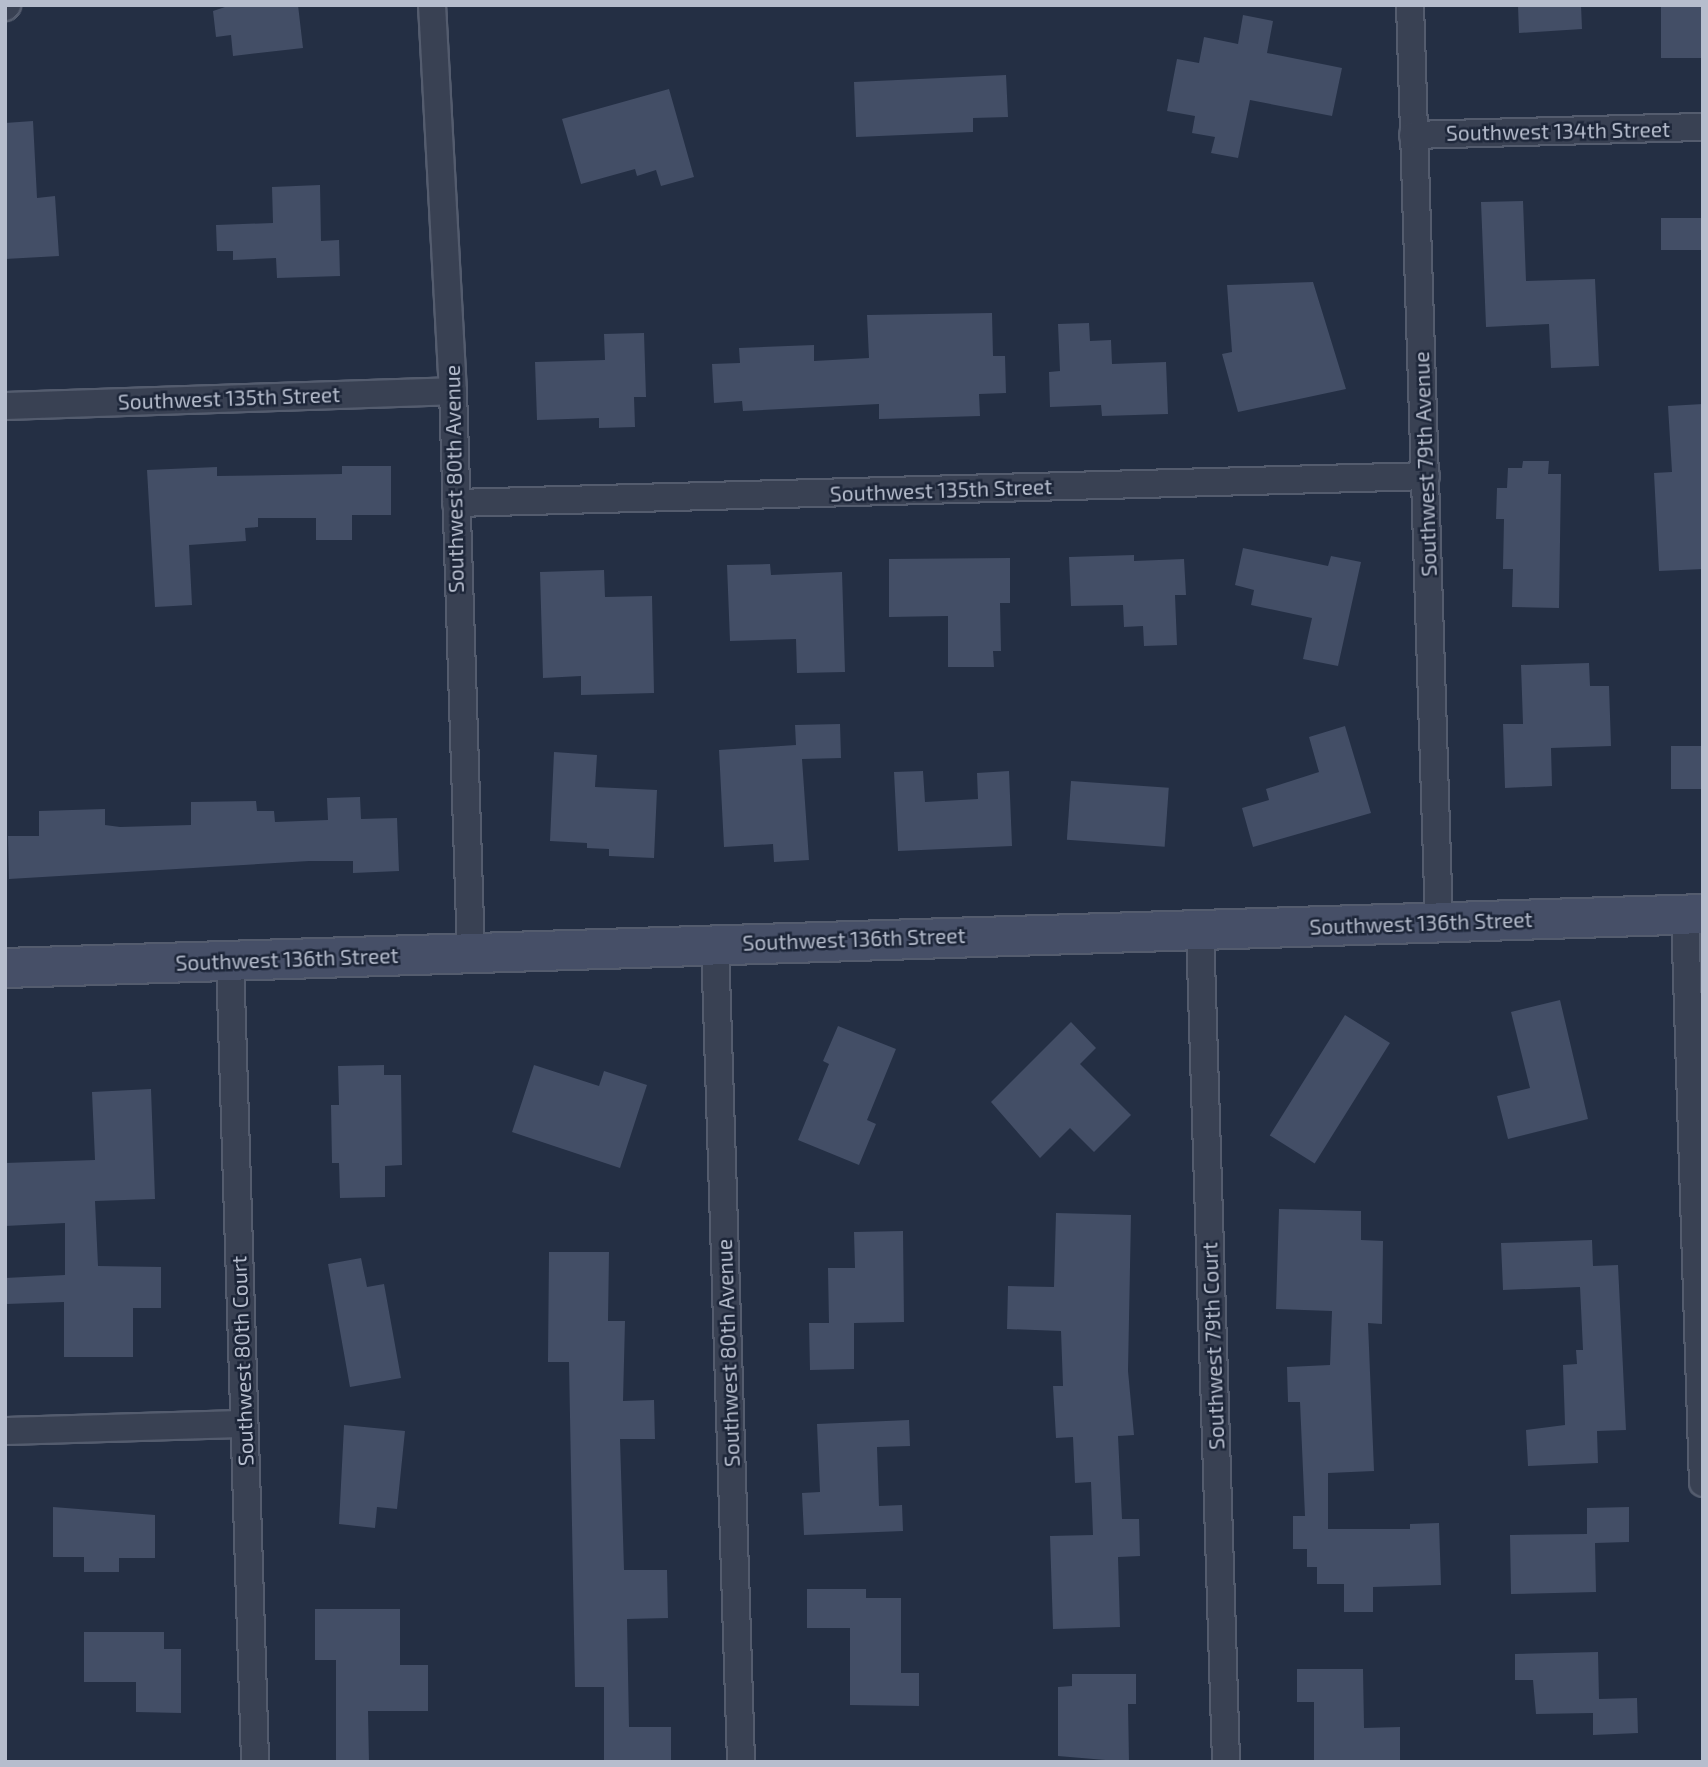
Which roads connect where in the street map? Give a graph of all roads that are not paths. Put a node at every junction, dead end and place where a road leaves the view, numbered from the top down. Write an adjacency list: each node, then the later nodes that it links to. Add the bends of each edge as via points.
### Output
1 (432, 5): 5 (street, Southwest 80th Avenue)
2 (1410, 5): 4 (street, Southwest 79th Avenue)
3 (1703, 127): 4 (street, Southwest 134th Street)
4 (1413, 135): 7 (street, Southwest 79th Avenue)
5 (453, 391): 6 (street, Southwest 135th Street); 8 (street, Southwest 80th Avenue)
6 (5, 407)
7 (1426, 476): 8 (street, Southwest 135th Street); 10 (street, Southwest 79th Avenue)
8 (456, 503): 13 (street, Southwest 80th Avenue)
9 (1694, 914): 10 (street, Southwest 136th Street); 18 (street)
10 (1440, 922): 11 (street, Southwest 136th Street)
11 (1200, 929): 12 (street, Southwest 136th Street); 21 (street, Southwest 79th Court)
12 (715, 943): 13 (street, Southwest 136th Street); 20 (street, Southwest 80th Avenue)
13 (471, 953): 14 (street, Southwest 136th Street)
14 (230, 960): 15 (street, Southwest 136th Street); 16 (street, Southwest 80th Court)
15 (5, 968)
16 (244, 1424): 17 (street); 19 (street, Southwest 80th Court)
17 (5, 1431)
18 (1703, 1483)
19 (255, 1762)
20 (741, 1762)
21 (1226, 1762)

